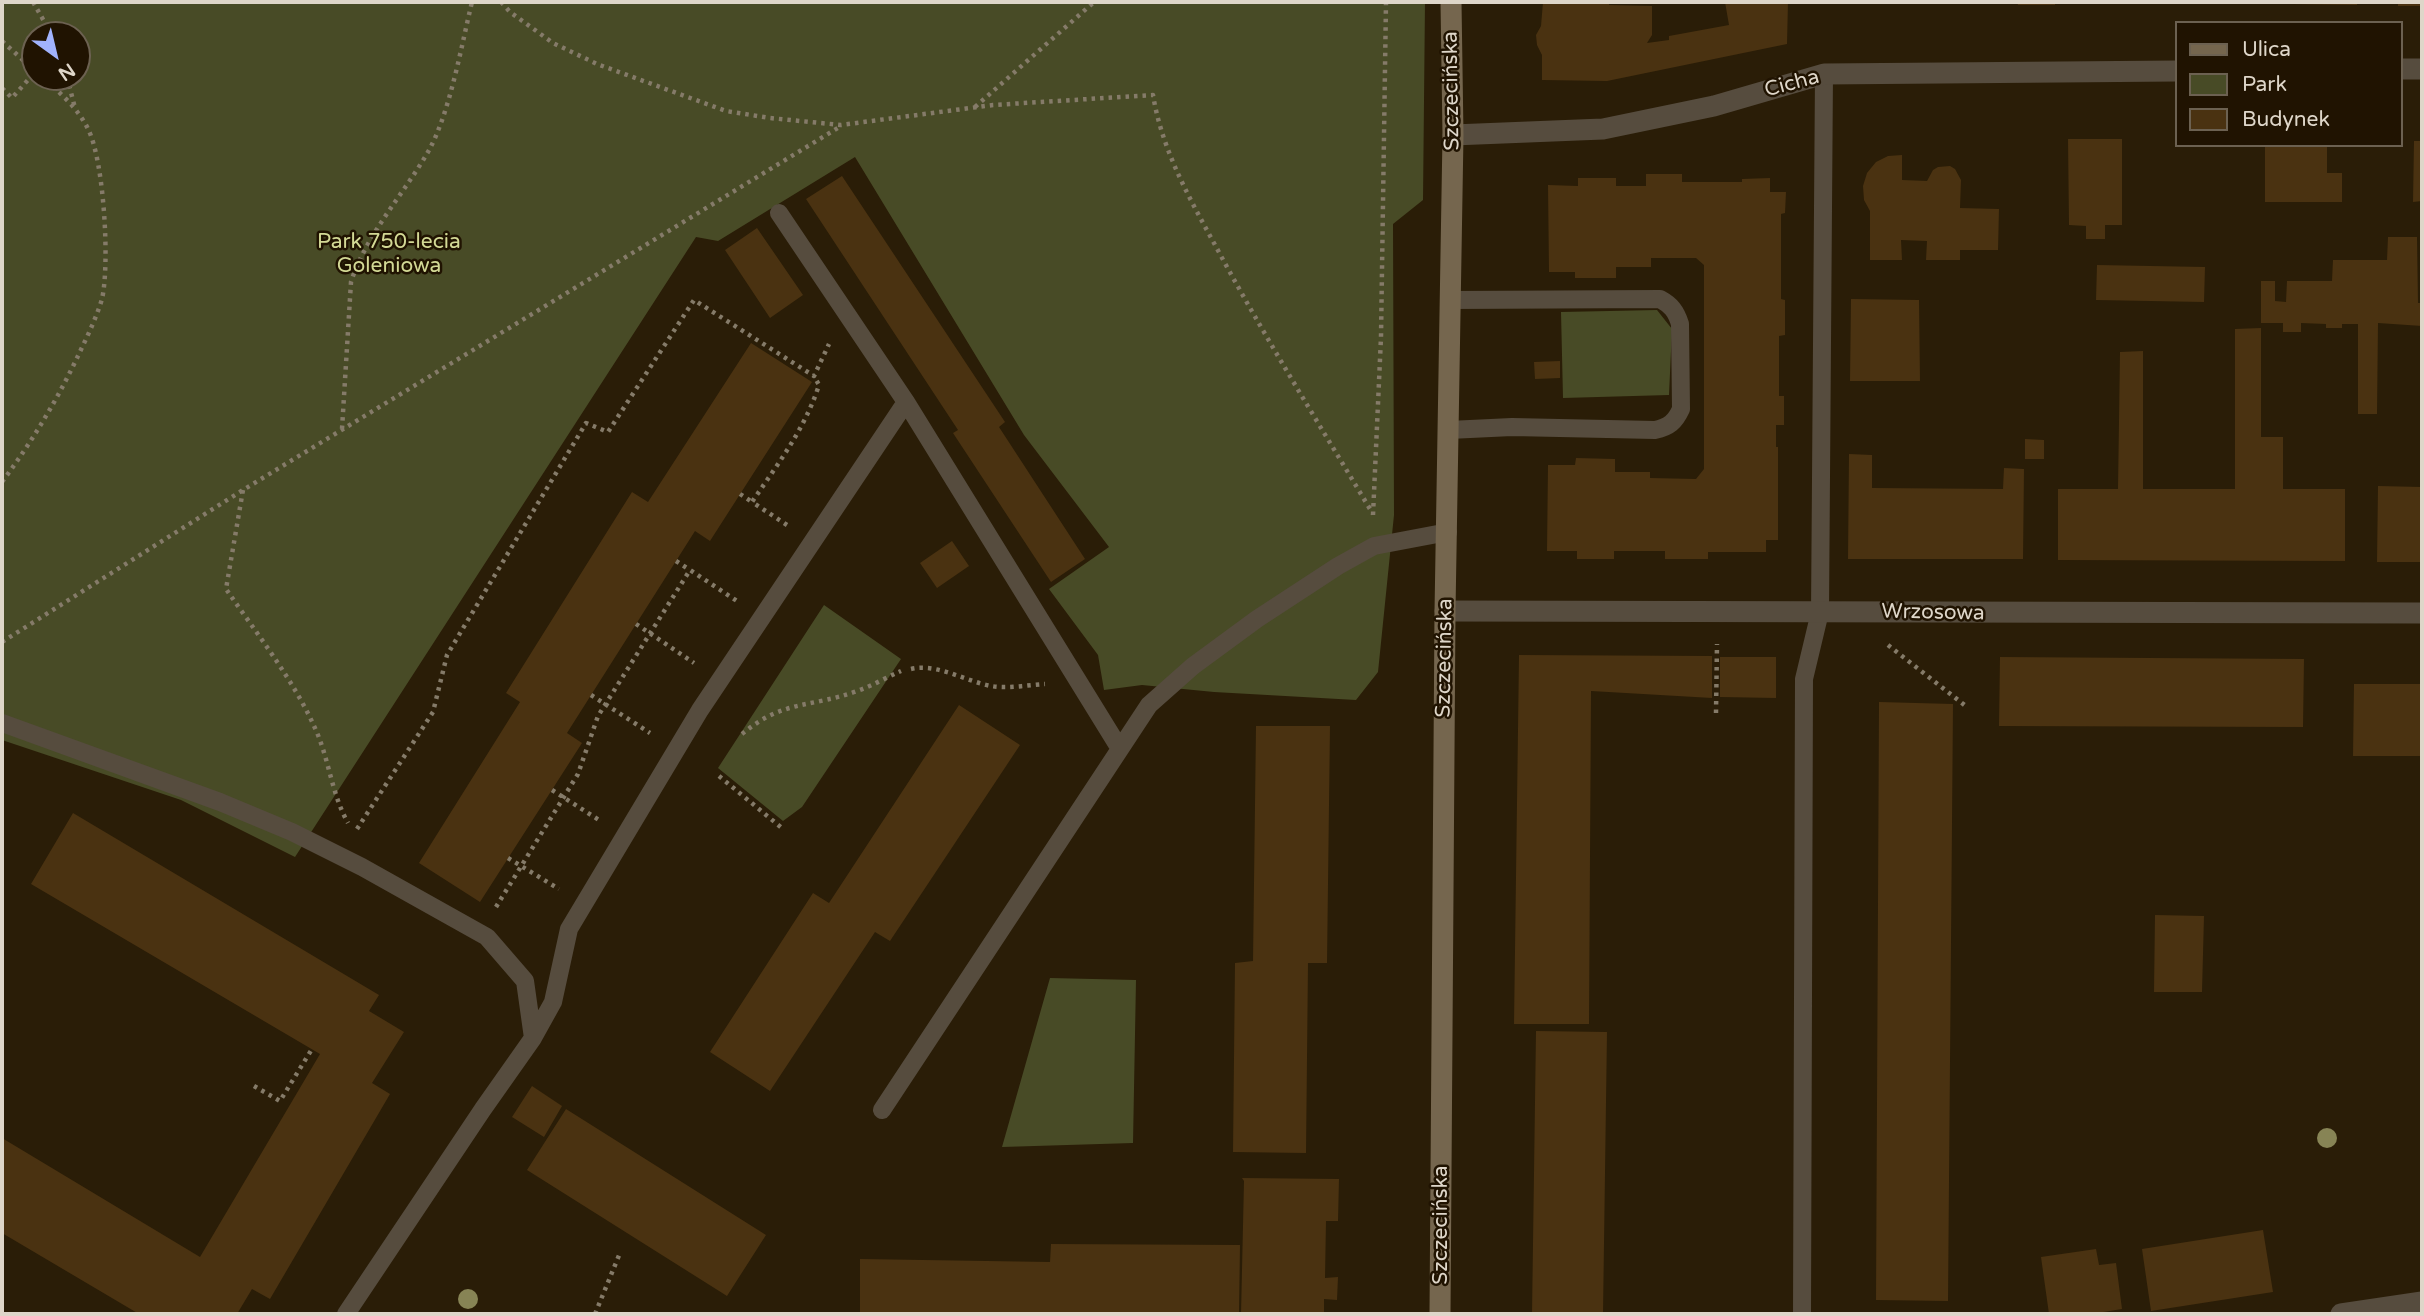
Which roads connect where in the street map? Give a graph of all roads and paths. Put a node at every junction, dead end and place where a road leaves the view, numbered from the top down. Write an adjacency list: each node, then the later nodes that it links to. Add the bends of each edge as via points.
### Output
1 (33, 2): 7 (path)
2 (472, 2): 27 (path, via 440,127 358,261 351,282)
3 (500, 2): 20 (path, via 554,43 597,64 726,111)
4 (1094, 2): 18 (path)
5 (1386, 2): 18 (path, via 1373,515 1250,310 1183,185 1165,146 1153,95)
6 (1451, 2): 21 (street, Szczecińska)
7 (44, 21)
8 (2, 41): 9 (path)
9 (21, 59)
10 (2403, 69): 11 (street)
11 (2422, 69)
12 (2176, 71): 13 (street, Cicha)
13 (1824, 74): 21 (street, Cicha, via 1714,106 1603,128); 39 (lane)
14 (2, 88): 15 (path, via 12,98)
15 (21, 88)
16 (56, 91): 19 (path)
17 (70, 91): 19 (path)
18 (974, 107): 20 (path)
19 (75, 109): 29 (path, via 89,130 99,173 106,231 102,297 60,393)
20 (842, 125): 27 (path)
21 (1453, 135): 23 (street, Szczecińska)
22 (779, 213): 24 (lane)
23 (1451, 300): 28 (street, Szczecińska); 28 (lane, via 1660,299 1670,304 1680,324 1681,410 1667,427 1655,430)
24 (845, 312): 25 (path); 26 (lane)
25 (814, 376): 32 (path, via 819,385 813,405); 63 (path, via 694,300 608,432 586,423 447,655 433,712)
26 (906, 402): 57 (lane); 69 (lane, via 700,710 569,929 553,1002)
27 (342, 429): 30 (path)
28 (1449, 430): 34 (street, Szczecińska)
29 (2, 482)
30 (243, 490): 45 (path); 66 (path, via 226,589 315,726)
31 (740, 494): 32 (path)
32 (752, 502): 33 (path)
33 (795, 531)
34 (1448, 532): 38 (street, Szczecińska); 57 (lane, via 1374,546 1257,619 1149,705)
35 (676, 561): 36 (path)
36 (690, 570): 37 (path); 42 (path)
37 (747, 607)
38 (1445, 611): 39 (street, Wrzosowa); 77 (street, Szczecińska)
39 (1821, 612): 40 (street, Wrzosowa); 78 (lane, via 1804,679)
40 (2422, 613)
41 (636, 624): 42 (path)
42 (650, 634): 46 (path); 51 (path)
43 (1881, 640): 52 (path)
44 (1717, 641): 53 (path)
45 (2, 642)
46 (695, 664)
47 (911, 670): 49 (path, via 933,669 993,687)
48 (901, 671): 56 (path, via 858,691 784,708)
49 (1050, 684)
50 (591, 695): 51 (path)
51 (605, 703): 55 (path); 60 (path, via 578,774)
52 (1967, 707)
53 (1716, 713)
54 (2, 723): 66 (lane, via 220,802)
55 (651, 733)
56 (742, 734)
57 (1120, 748): 72 (lane)
58 (719, 776): 62 (path)
59 (552, 790): 60 (path)
60 (564, 797): 61 (path); 65 (path)
61 (608, 827)
62 (783, 829)
63 (357, 830)
64 (508, 858): 65 (path)
65 (521, 866): 67 (path); 68 (path)
66 (362, 867): 69 (lane, via 487,937 525,981)
67 (565, 894)
68 (492, 914)
69 (533, 1038): 75 (lane)
70 (312, 1049): 71 (path, via 280,1101)
71 (254, 1086)
72 (882, 1110)
73 (620, 1253): 76 (path)
74 (2422, 1302): 79 (street)
75 (346, 1314)
76 (595, 1314)
77 (1440, 1314)
78 (1802, 1314)
79 (2341, 1314)

